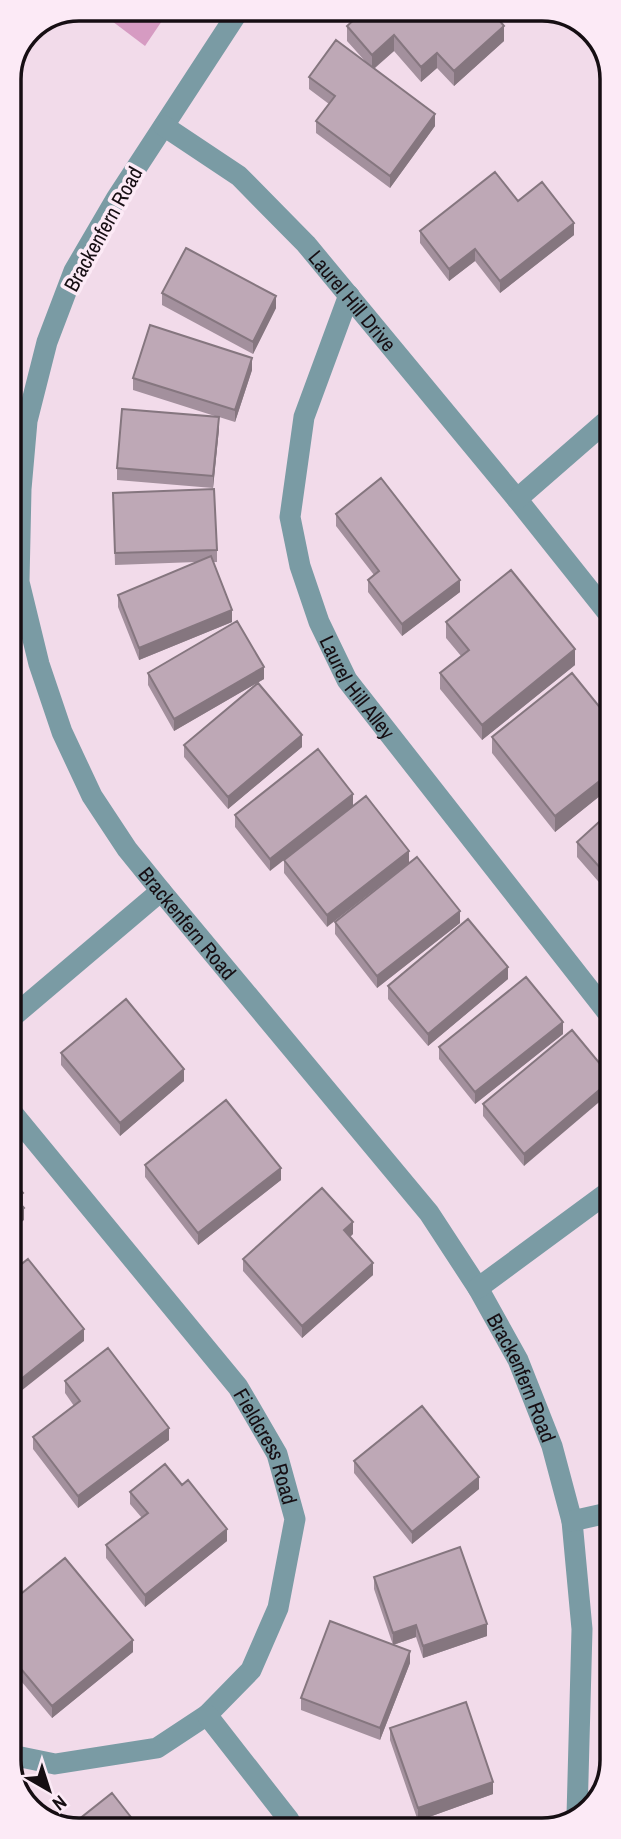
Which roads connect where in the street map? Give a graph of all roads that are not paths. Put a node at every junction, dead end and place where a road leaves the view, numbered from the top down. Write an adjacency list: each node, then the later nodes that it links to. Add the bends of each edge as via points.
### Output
1 (232, 21): 2 (street, Brackenfern Road)
2 (164, 126): 3 (street, Laurel Hill Drive, via 239,176); 5 (street, Brackenfern Road, via 74,271 47,342 27,421)
3 (349, 295): 6 (street, Laurel Hill Drive); 10 (street, Laurel Hill Alley, via 304,417 290,517 315,611 347,680)
4 (600, 427): 6 (street)
5 (21, 489)
6 (517, 499): 7 (street, Laurel Hill Drive)
7 (600, 603)
8 (21, 605): 9 (street, Brackenfern Road, via 62,732 92,796)
9 (160, 891): 11 (street); 14 (street, Brackenfern Road, via 429,1213)
10 (600, 1003)
11 (21, 1009)
12 (21, 1123): 17 (street, Fieldcress Road, via 238,1387 277,1454 295,1519 278,1608 251,1670)
13 (600, 1198): 14 (street)
14 (478, 1288): 16 (street, Brackenfern Road, via 518,1360 552,1446)
15 (600, 1515): 16 (street)
16 (572, 1521): 19 (street, Brackenfern Road, via 582,1629)
17 (207, 1715): 18 (street, Fieldcress Road, via 157,1748 55,1764); 20 (street)
18 (21, 1757)
19 (578, 1805)
20 (287, 1818)

